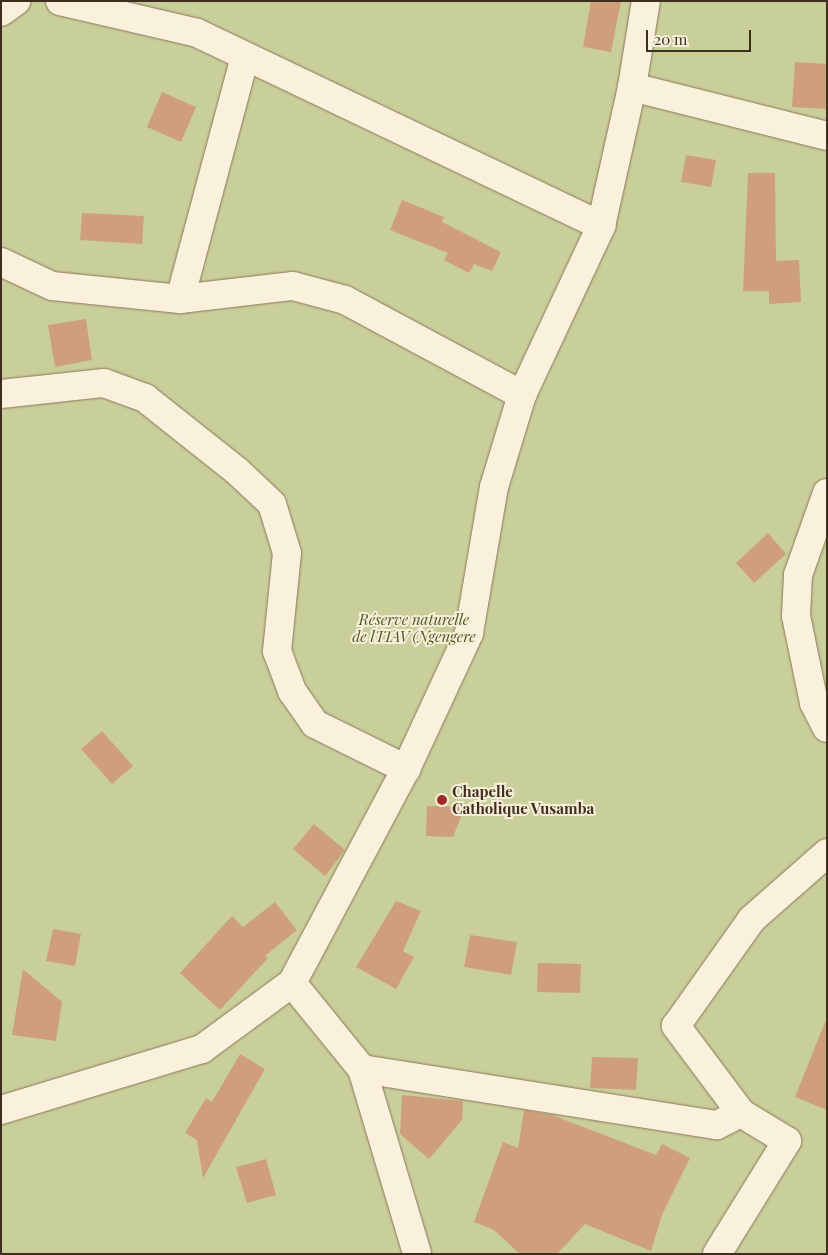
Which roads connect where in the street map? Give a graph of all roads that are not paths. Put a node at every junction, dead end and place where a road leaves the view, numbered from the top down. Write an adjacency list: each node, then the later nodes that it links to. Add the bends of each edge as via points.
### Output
1 (16, 1): 4 (street)
2 (60, 1): 5 (street, via 196,33)
3 (646, 1): 6 (street)
4 (1, 12)
5 (245, 57): 8 (street); 10 (street)
6 (632, 87): 7 (street); 8 (street)
7 (827, 136)
8 (601, 226): 12 (street)
9 (1, 262): 10 (street, via 52,286)
10 (180, 299): 12 (street, via 293,286 345,300)
11 (1, 394): 15 (street, via 104,383 146,398 238,471 272,504 287,553 277,651 292,691 315,724)
12 (522, 395): 15 (street, via 494,487 469,633)
13 (827, 493): 14 (street, via 798,575 796,616 814,703)
14 (827, 728)
15 (406, 769): 17 (street)
16 (827, 853): 20 (street, via 752,919 676,1026)
17 (292, 983): 18 (street); 19 (street, via 202,1049)
18 (362, 1070): 20 (street, via 717,1125); 21 (street)
19 (1, 1110)
20 (741, 1114): 22 (street, via 787,1141)
21 (417, 1254)
22 (717, 1254)

